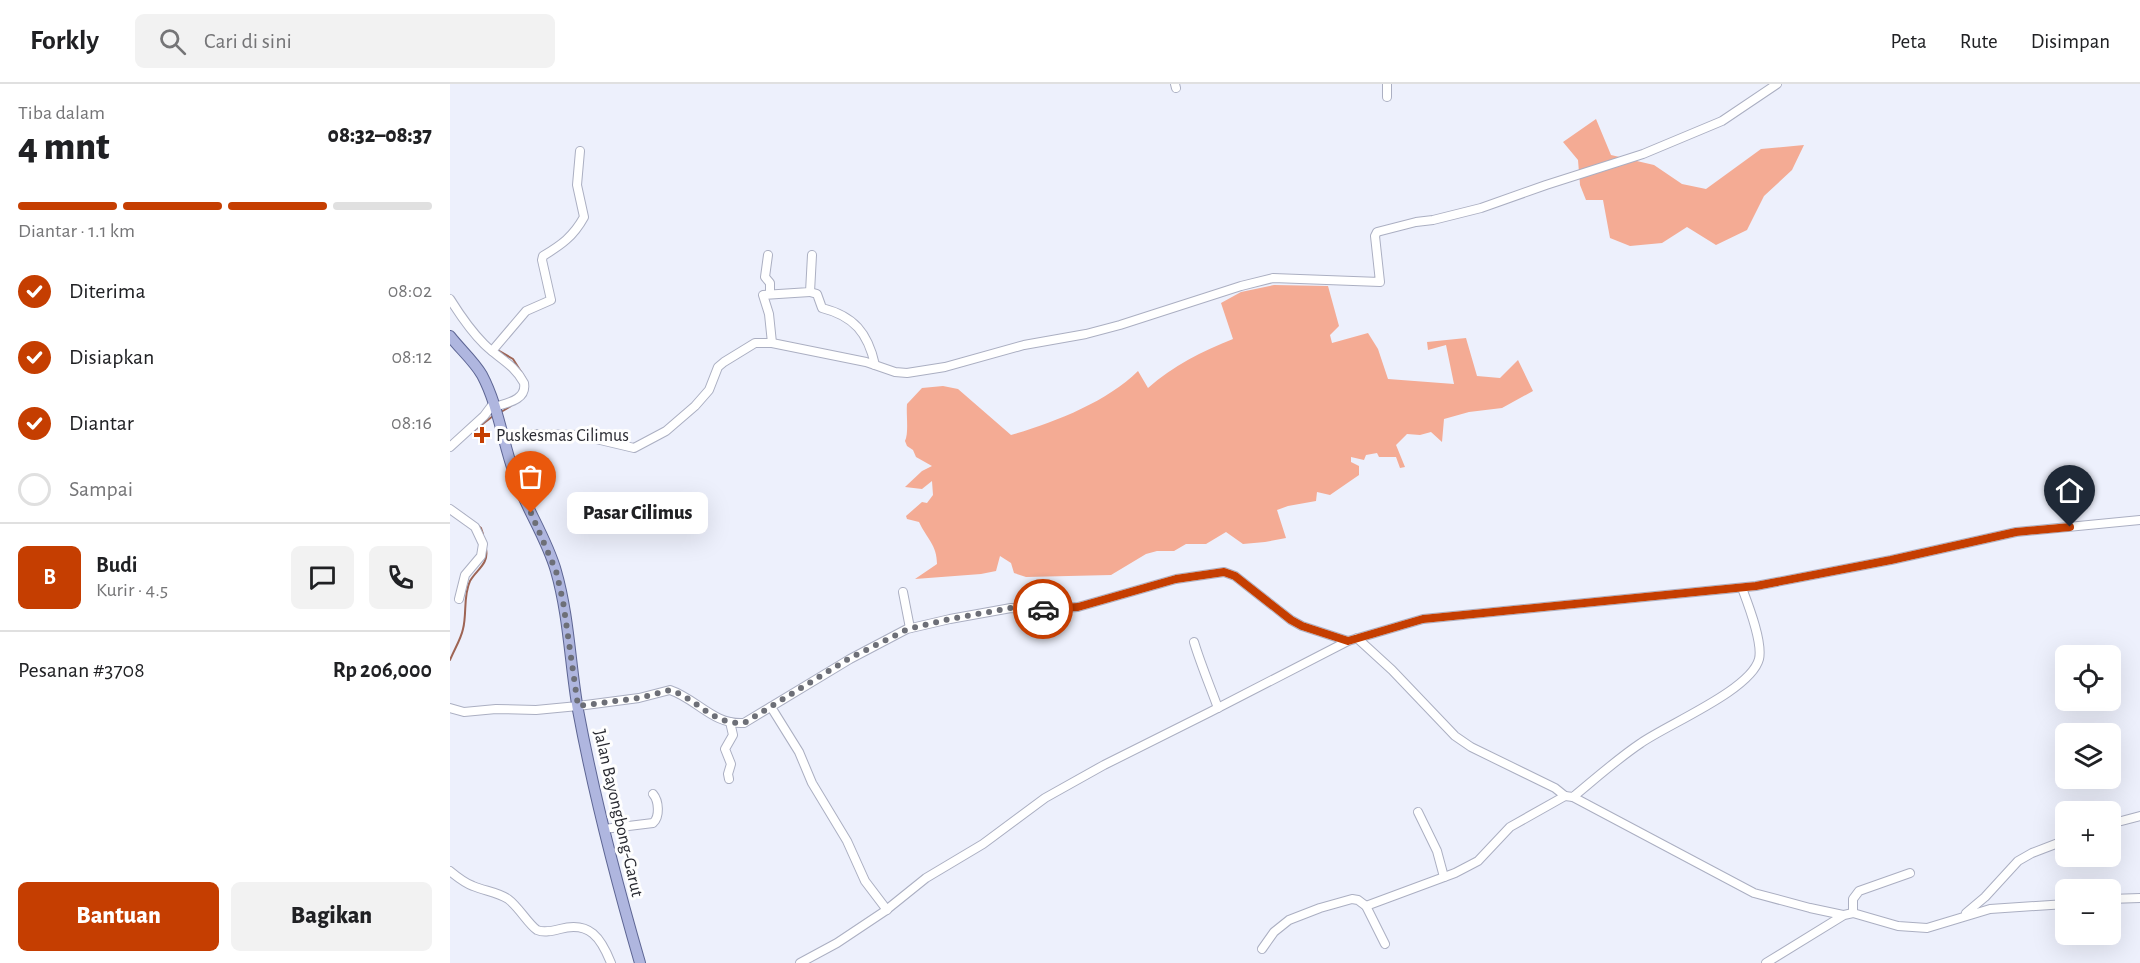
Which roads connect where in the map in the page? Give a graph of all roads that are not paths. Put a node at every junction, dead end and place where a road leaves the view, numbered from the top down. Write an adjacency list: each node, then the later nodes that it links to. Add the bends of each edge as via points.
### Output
1 (1387, 84): 3 (street)
2 (1776, 84): 13 (street, via 1722,121 1643,154 1481,208 1377,232 1380,282 1274,278 1120,325 945,367 908,373)
3 (1388, 97)
4 (580, 151): 12 (street, via 578,185 584,217 559,248 543,256 551,300 526,311)
5 (768, 255): 8 (street, via 765,277 770,283)
6 (812, 255): 7 (street)
7 (810, 292): 8 (street); 13 (street, via 817,294 822,308 839,313 859,329)
8 (770, 294): 11 (street, via 763,296)
9 (450, 299): 12 (street, via 467,325)
10 (450, 336): 14 (main road, Jalan Bayongbong-Garut, via 480,372)
11 (772, 343): 13 (street); 15 (street, via 749,345 724,362 695,406 666,431 634,448 579,435)
12 (494, 348): 14 (street, via 511,364 525,387 518,398)
13 (875, 365)
14 (494, 407): 15 (main road, Jalan Bayongbong-Garut); 16 (street)
15 (503, 437): 26 (main road, Jalan Bayongbong-Garut, via 516,480 556,571)
16 (450, 447)
17 (450, 509): 21 (street, via 475,526 483,544 481,556 465,575)
18 (2140, 520): 19 (street, via 2016,532)
19 (1742, 588): 23 (street, via 1423,619); 33 (street, via 1759,651 1756,666 1727,694 1642,742)
20 (903, 592): 22 (street)
21 (459, 599)
22 (910, 628): 24 (street, via 1011,608 1078,607 1176,579 1224,572 1235,576 1291,620); 27 (street, via 850,658)
23 (1357, 638): 24 (street); 33 (street, via 1455,736)
24 (1348, 641): 29 (street)
25 (1194, 642): 29 (street)
26 (578, 706): 28 (street, via 464,712); 30 (street, via 670,690 714,717); 37 (main road, Jalan Bayongbong-Garut)
27 (771, 707): 30 (street, via 744,723); 46 (street, via 799,752 865,881)
28 (450, 708)
29 (1218, 708): 46 (street, via 1044,798 983,844 926,878)
30 (730, 722): 31 (street, via 734,735 725,749 731,764)
31 (729, 779)
32 (653, 794): 37 (street, via 657,799 657,817 653,823)
33 (1569, 796): 41 (street, via 1510,827 1478,861); 47 (street, via 1754,893)
34 (1418, 812): 41 (street, via 1437,851)
35 (2140, 816): 36 (street)
36 (2121, 821)
37 (603, 829): 52 (main road, Jalan Bayongbong-Garut)
38 (2055, 844): 48 (street, via 2018,861)
39 (450, 871): 51 (street, via 472,886 511,901 540,931 567,927 593,933 604,945)
40 (1910, 873): 47 (street, via 1859,891)
41 (1444, 877): 45 (street)
42 (2140, 898): 43 (street)
43 (2121, 899)
44 (2055, 905): 48 (street, via 2003,907)
45 (1366, 906): 49 (street); 50 (street, via 1352,899 1302,914 1279,927)
46 (887, 910): 53 (street)
47 (1849, 914): 48 (street, via 1898,926 1927,928); 54 (street)
48 (1959, 918)
49 (1384, 944)
50 (1262, 949)
51 (611, 963)
52 (640, 963)
53 (800, 963)
54 (1766, 963)

